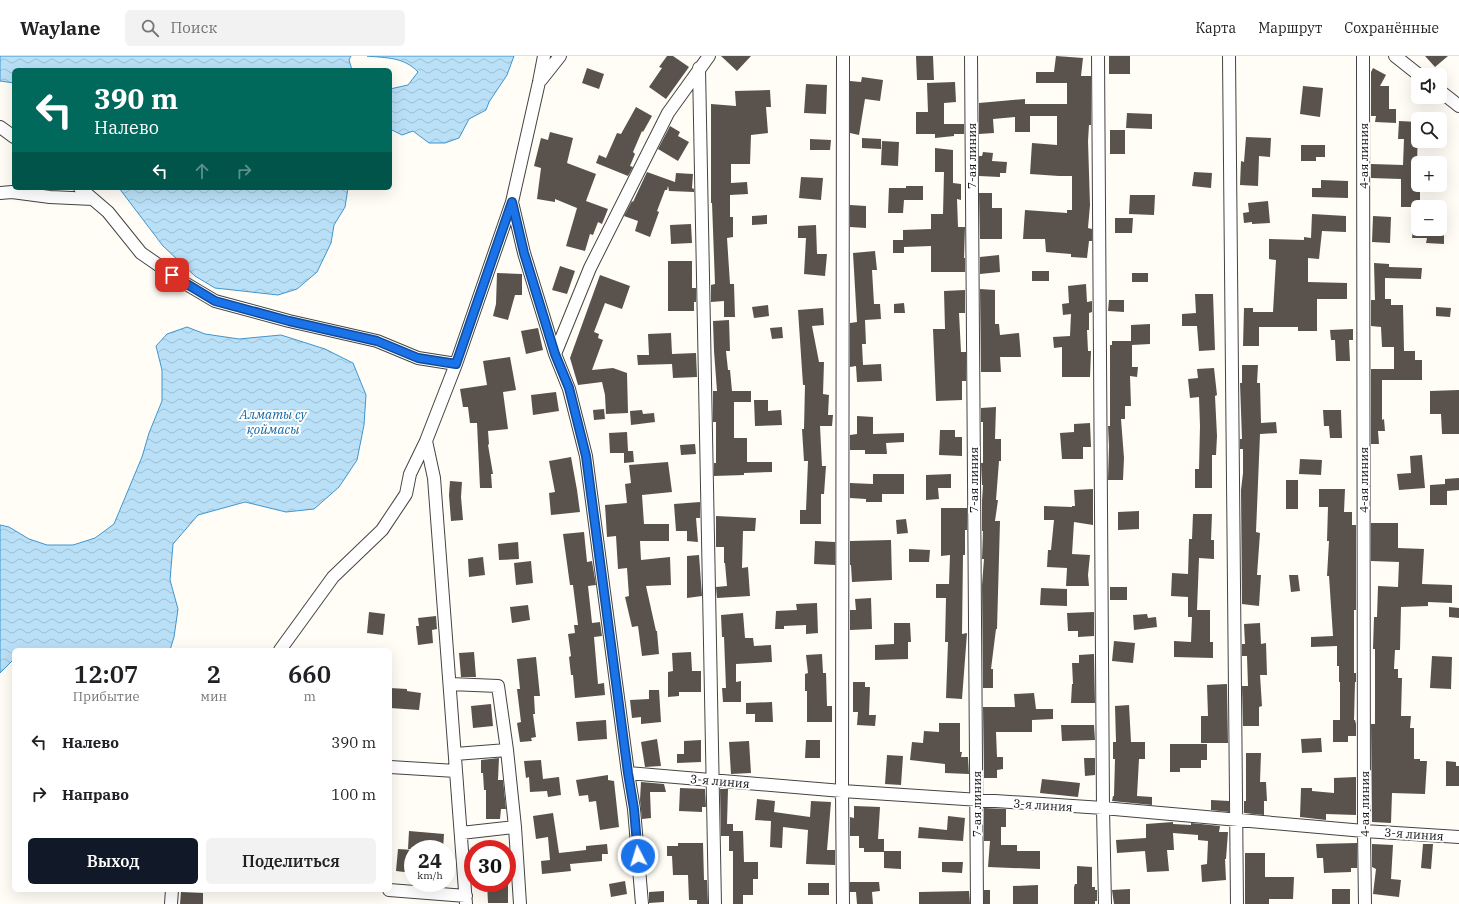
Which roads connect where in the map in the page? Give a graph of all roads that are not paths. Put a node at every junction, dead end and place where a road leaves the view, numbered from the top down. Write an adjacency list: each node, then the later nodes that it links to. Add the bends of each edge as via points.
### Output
1 (544, 56): 12 (street)
2 (560, 56): 12 (street)
3 (709, 56): 10 (street)
4 (843, 56): 32 (street)
5 (971, 56): 33 (street, 7-ая линия)
6 (1098, 56): 34 (street)
7 (1230, 56): 35 (street)
8 (1363, 56): 37 (street, 4-ая линия)
9 (1404, 58): 11 (street)
10 (699, 68): 21 (street, via 664,120 590,268); 31 (street)
11 (1413, 68)
12 (539, 82): 20 (street)
13 (1447, 97): 14 (street)
14 (1459, 106)
15 (0, 127): 16 (street)
16 (12, 136)
17 (82, 190): 19 (street)
18 (0, 193): 19 (street)
19 (93, 199): 22 (street, via 108,212 141,253 215,301 377,341 418,358)
20 (512, 202): 21 (street, via 524,253); 22 (street)
21 (555, 354): 30 (street, via 569,388 586,456)
22 (456, 364): 23 (street)
23 (426, 441): 24 (street, via 410,474 406,494 382,530 333,577); 25 (street, via 434,478)
24 (281, 648)
25 (450, 684): 26 (street, via 498,686); 27 (street)
26 (507, 750): 27 (street); 36 (street)
27 (455, 754): 29 (street)
28 (392, 767): 29 (street)
29 (456, 771): 38 (street)
30 (628, 773): 31 (street, 3-я линия); 45 (street, via 634,809)
31 (713, 780): 32 (street, 3-я линия); 46 (street)
32 (842, 791): 33 (street, 3-я линия); 47 (street)
33 (975, 800): 34 (street, 3-я линия); 48 (street, 7-ая линия)
34 (1103, 808): 35 (street, 3-я линия); 49 (street)
35 (1236, 820): 37 (street, 3-я линия); 50 (street)
36 (515, 828): 38 (street); 44 (street)
37 (1364, 831): 39 (street, 3-я линия); 51 (street, 4-ая линия)
38 (461, 833): 42 (street)
39 (1459, 837)
40 (392, 890): 42 (street)
41 (172, 892): 43 (street)
42 (466, 900)
43 (171, 904)
44 (520, 904)
45 (642, 904)
46 (715, 904)
47 (843, 904)
48 (976, 904)
49 (1105, 904)
50 (1236, 904)
51 (1365, 904)

